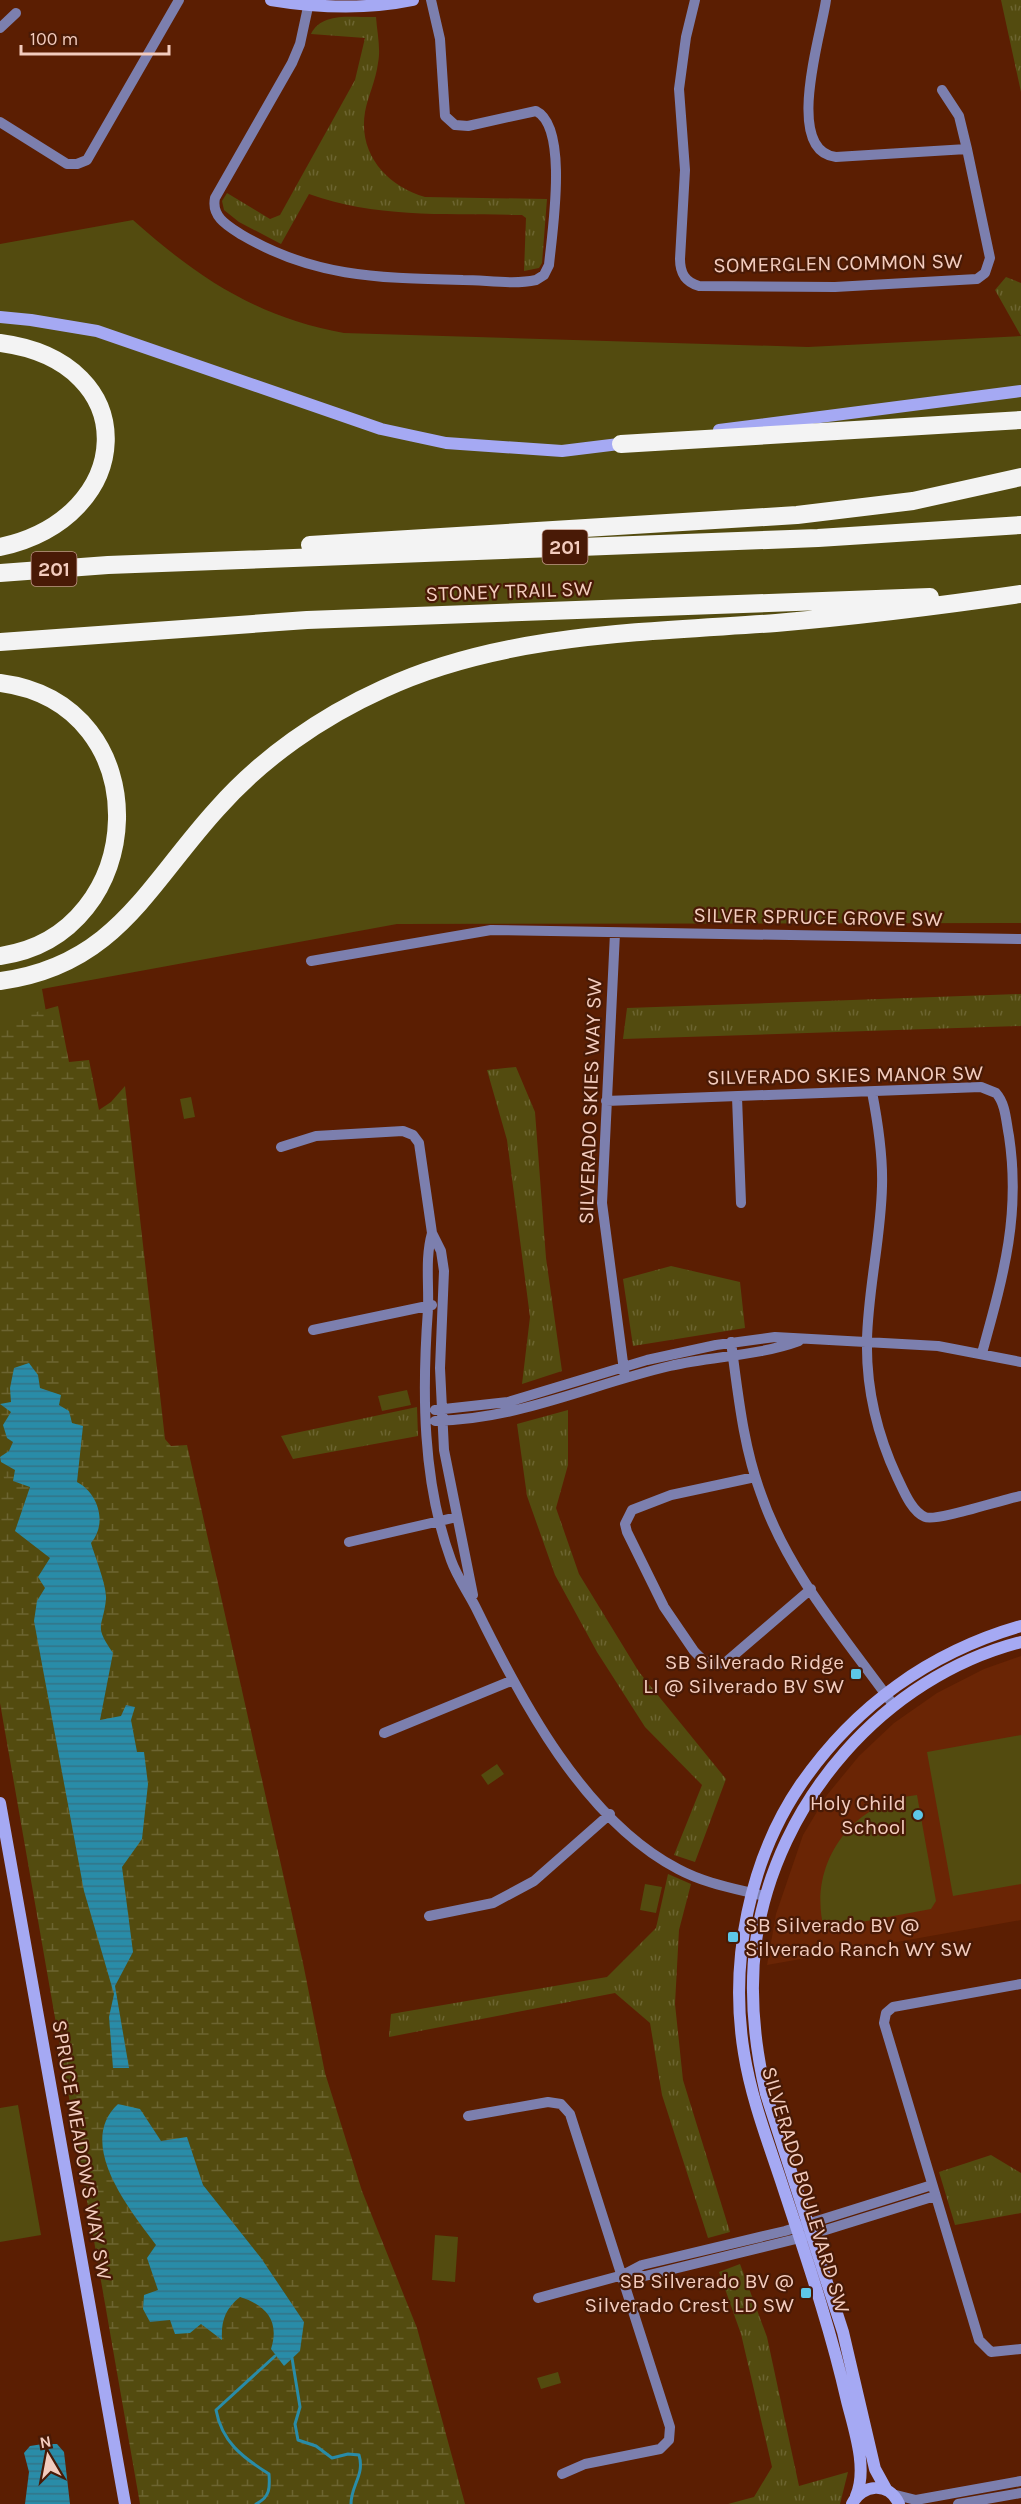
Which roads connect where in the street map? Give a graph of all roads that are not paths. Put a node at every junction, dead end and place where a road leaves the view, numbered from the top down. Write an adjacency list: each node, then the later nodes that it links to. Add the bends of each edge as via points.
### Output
1 (179, 0): 11 (street, via 87,160 67,164)
2 (271, 0): 7 (street)
3 (413, 0): 7 (street, via 358,8)
4 (431, 0): 7 (street, via 440,39 443,108 450,122 468,126 536,111 549,124 555,169 549,265 536,280 399,279 343,274 275,253 220,219 215,198 292,63)
5 (695, 0): 12 (street, SOMERGLEN COMMON SW, via 679,89 685,170 680,268 693,284 835,287 977,279 985,273 990,258)
6 (826, 0): 12 (street, via 808,92 818,151 836,158)
7 (308, 7)
8 (16, 13): 9 (street)
9 (0, 28)
10 (942, 90): 12 (street, via 959,116)
11 (0, 122)
12 (967, 149)
13 (0, 317): 17 (street, via 97,332 381,429 446,443 562,451)
14 (0, 343): 20 (highway, via 43,352 78,375 99,406 106,447 99,477 67,518 30,538)
15 (1021, 391): 17 (street)
16 (1021, 420): 17 (highway)
17 (621, 444)
18 (1021, 477): 21 (highway, via 912,501 797,515 335,542)
19 (1021, 525): 21 (highway, STONEY TRAIL SW / 201, via 818,538)
20 (0, 548)
21 (108, 564): 22 (highway, STONEY TRAIL SW / 201)
22 (0, 573)
23 (1021, 594): 24 (highway, STONEY TRAIL SW, via 307,620); 30 (highway, via 858,616 637,633 521,647 414,675 326,719 254,772 216,809 151,891 104,940 49,971)
24 (0, 642)
25 (0, 683): 28 (highway, via 51,700 83,723 111,772 118,819 112,859 78,915 47,939)
26 (615, 933): 27 (street, SILVER SPRUCE GROVE SW); 29 (street, SILVER SPRUCE GROVE SW, via 491,930); 33 (street, SILVERADO SKIES WAY SW)
27 (1021, 939)
28 (0, 956)
29 (311, 961)
30 (0, 981)
31 (872, 1092): 32 (street, SILVERADO SKIES MANOR SW); 40 (street, via 882,1189); 42 (street, SILVERADO SKIES MANOR SW, via 981,1087 1001,1098 1012,1159 1014,1216 1004,1278)
32 (737, 1097): 33 (street, SILVERADO SKIES MANOR SW); 35 (street)
33 (606, 1101): 44 (street, SILVERADO SKIES WAY SW, via 603,1203)
34 (281, 1147): 36 (street, via 322,1135 403,1131 412,1135 421,1149)
35 (741, 1203)
36 (432, 1233): 37 (street, via 441,1251); 38 (street, via 426,1252)
37 (444, 1302): 38 (street); 45 (street)
38 (428, 1306): 39 (street); 46 (street)
39 (313, 1330)
40 (867, 1340): 41 (street, via 775,1337); 42 (street); 49 (street, via 872,1401 882,1440 902,1487 919,1514 940,1519)
41 (732, 1348): 44 (street); 48 (street)
42 (982, 1353): 43 (street)
43 (1021, 1362)
44 (625, 1372): 45 (street, via 529,1397); 47 (street, via 520,1411)
45 (441, 1410): 46 (street); 47 (street)
46 (425, 1416): 47 (street); 51 (street)
47 (442, 1421): 50 (street)
48 (755, 1477): 53 (street, via 778,1536); 53 (street, via 682,1492 632,1509 625,1524 649,1579 694,1651 713,1664 726,1662)
49 (1021, 1496)
50 (457, 1517): 51 (street); 54 (street)
51 (440, 1521): 52 (street); 54 (street, via 451,1561)
52 (349, 1542)
53 (812, 1589): 58 (street)
54 (475, 1607): 57 (street)
55 (1021, 1626): 58 (street, SILVERADO BOULEVARD SW, via 960,1648)
56 (1021, 1642): 59 (street, SILVERADO BOULEVARD SW, via 955,1668)
57 (511, 1681): 60 (street); 62 (street, via 561,1758)
58 (885, 1693): 59 (street); 63 (street, SILVERADO BOULEVARD SW, via 837,1737 798,1788 765,1851)
59 (894, 1706): 64 (street, SILVERADO BOULEVARD SW, via 849,1747 824,1778 783,1848)
60 (384, 1734)
61 (0, 1803): 79 (street, SPRUCE MEADOWS WAY SW)
62 (610, 1814): 63 (street, via 647,1849 678,1869); 65 (street, via 534,1881 493,1903)
63 (753, 1893): 64 (street); 70 (street, SILVERADO BOULEVARD SW, via 739,1982 742,2042 754,2099)
64 (766, 1896): 69 (street, SILVERADO BOULEVARD SW, via 752,1993 756,2043 766,2094)
65 (429, 1916)
66 (1021, 1984): 68 (street, via 893,2007 886,2013 884,2023)
67 (468, 2116): 71 (street, via 548,2102 567,2108)
68 (933, 2191): 69 (street); 73 (street, via 982,2346 997,2353)
69 (811, 2229): 70 (street); 77 (street, SILVERADO BOULEVARD SW, via 852,2366 875,2469)
70 (798, 2233): 71 (street, via 642,2265); 78 (street, SILVERADO BOULEVARD SW, via 850,2411 861,2472)
71 (623, 2275): 72 (street); 74 (street, via 671,2436 660,2449 585,2464)
72 (538, 2298)
73 (1021, 2349)
74 (562, 2474)
75 (1021, 2481): 77 (street, via 916,2500)
76 (1021, 2493): 80 (street)
77 (892, 2496): 78 (street, via 870,2488)
78 (854, 2500)
79 (125, 2504)
80 (958, 2504)

